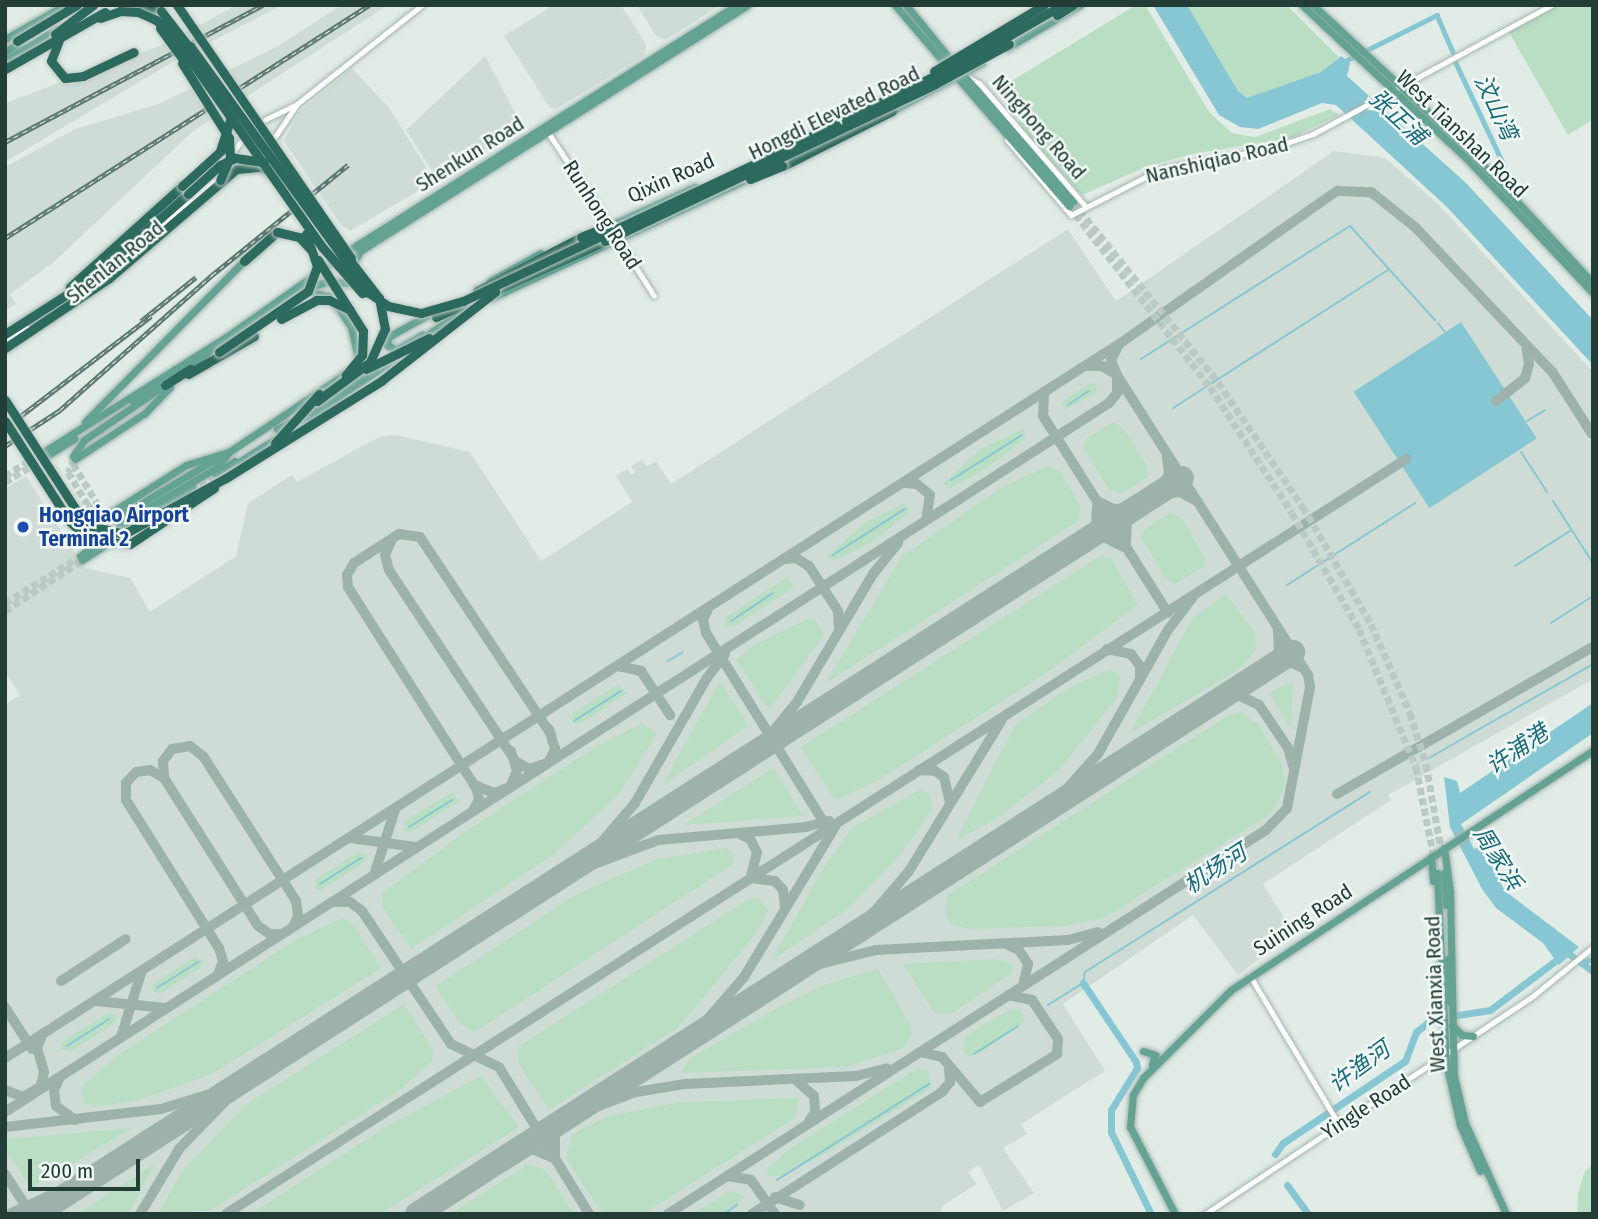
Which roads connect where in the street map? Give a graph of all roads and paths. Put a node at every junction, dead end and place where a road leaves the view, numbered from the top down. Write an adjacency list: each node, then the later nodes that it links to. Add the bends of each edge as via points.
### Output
1 (64, 5): 25 (main road); 26 (highway, bridge)
2 (70, 5): 31 (main road)
3 (77, 5): 26 (highway, bridge)
4 (94, 5): 30 (main road); 35 (highway, bridge)
5 (133, 5): 22 (highway); 24 (highway, bridge, via 107,11)
6 (143, 5): 27 (highway, bridge)
7 (177, 5): 36 (highway, bridge)
8 (422, 5): 40 (street)
9 (736, 5): 45 (main road, Shenkun Road)
10 (748, 5): 45 (main road, Shenkun Road)
11 (895, 5): 34 (main road, Ninghong Road)
12 (906, 5): 34 (main road, Ninghong Road)
13 (1038, 5): 34 (main road)
14 (1044, 5): 39 (highway, bridge)
15 (1055, 5): 34 (main road, Qixin Road)
16 (1062, 5): 39 (highway, Hongdi Elevated Road, bridge)
17 (1073, 5): 57 (highway, Hongdi Elevated Road, bridge, via 947,78)
18 (1080, 5): 37 (main road, Qixin Road)
19 (1303, 5): 32 (main road, West Tianshan Road)
20 (1313, 5): 32 (main road, West Tianshan Road)
21 (1552, 5): 38 (street, Nanshiqiao Road)
22 (157, 8): 29 (highway, bridge)
23 (100, 18): 28 (main road); 66 (highway, bridge, via 120,11 138,12 169,32)
24 (65, 34): 33 (highway, bridge, via 54,45 51,61 65,78 83,76); 35 (highway, bridge)
25 (5, 39)
26 (17, 41): 31 (main road)
27 (169, 41): 53 (highway, bridge, via 225,127 231,150); 85 (highway, bridge, via 316,254 315,279 308,291)
28 (43, 44): 30 (main road); 35 (main road)
29 (190, 46): 43 (highway, bridge); 49 (highway, bridge, via 231,116)
30 (26, 48): 35 (main road)
31 (5, 49)
32 (1353, 49): 38 (main road, West Tianshan Road)
33 (134, 52)
34 (951, 64): 37 (main road, Ninghong Road); 51 (main road, Qixin Road)
35 (5, 65)
36 (225, 73): 49 (highway, bridge, via 238,99 240,117 237,132); 64 (highway, bridge)
37 (961, 76): 41 (main road, Qixin Road); 44 (main road, Ninghong Road); 47 (street, Ninghong Road); 58 (street, Ninghong Road, via 979,83); 59 (main road, Ninghong Road)
38 (1398, 89): 58 (street, Nanshiqiao Road, via 1284,145 1161,169); 67 (main road, West Tianshan Road, via 1472,153); 72 (main road, West Tianshan Road)
39 (891, 97): 60 (highway, Hongdi Elevated Road, bridge)
40 (297, 104): 42 (street); 46 (street)
41 (892, 111): 54 (main road, Qixin Road); 57 (highway, bridge, via 783,166)
42 (267, 117): 46 (street, via 281,121); 48 (street)
43 (244, 118): 55 (highway, bridge); 64 (highway, bridge, via 275,152)
44 (999, 121): 47 (main road); 59 (main road, Ninghong Road)
45 (545, 130): 61 (street, Runhong Road); 70 (main road, Shenkun Road, via 360,251 352,269); 74 (main road, Shenkun Road, via 357,246)
46 (282, 131): 50 (street, via 270,149)
47 (1011, 145): 59 (street, Ninghong Road)
48 (236, 148): 50 (street, via 239,158); 53 (street)
49 (220, 151): 52 (highway, bridge)
50 (251, 161): 53 (street)
51 (734, 170): 54 (street); 61 (main road, Qixin Road)
52 (199, 171): 56 (highway, bridge); 76 (highway, bridge)
53 (220, 173): 55 (highway, bridge, via 261,167); 56 (highway, bridge); 66 (highway, bridge, via 249,158 273,170); 76 (highway, bridge, via 113,261); 84 (highway, via 109,278)
54 (741, 182): 62 (main road, Qixin Road)
55 (294, 189): 60 (highway, bridge, via 369,293 388,306 421,313 451,306)
56 (185, 190): 65 (highway)
57 (715, 190): 71 (highway, Hongdi Elevated Road, bridge)
58 (1084, 206): 59 (street, Nanshiqiao Road)
59 (1071, 208)
60 (646, 213): 69 (highway, bridge, via 581,237)
61 (609, 225): 62 (street, Runhong Road); 69 (main road, Qixin Road, via 504,271)
62 (619, 240): 73 (street, Runhong Road); 81 (main road, Qixin Road)
63 (244, 261): 78 (highway, bridge, via 277,232 299,237); 97 (main road, via 175,335)
64 (355, 265): 77 (highway, bridge, via 379,298)
65 (85, 280)
66 (350, 281): 71 (highway, bridge, via 377,306 408,318 436,317)
67 (1593, 283)
68 (299, 291): 70 (main road, via 343,282); 74 (main road); 80 (main road, via 331,297)
69 (475, 291): 75 (main road, Qixin Road)
70 (367, 292): 75 (main road, via 393,306)
71 (495, 292): 79 (highway, bridge)
72 (1593, 293)
73 (654, 296)
74 (276, 304): 83 (main road, Shenkun Road)
75 (442, 308): 81 (main road, Qixin Road, via 388,337 387,345 396,350)
76 (42, 311): 82 (highway)
77 (382, 312): 86 (highway, bridge, via 385,329 380,348); 88 (highway, bridge, via 376,345 367,359)
78 (355, 313): 87 (highway, bridge, via 341,304 316,300); 88 (highway, bridge, via 365,343 357,364)
79 (450, 324): 86 (highway, bridge); 99 (highway, bridge, via 396,371)
80 (351, 327): 94 (main road, via 367,359 361,376 277,429); 96 (main road, via 359,353 354,366)
81 (429, 332): 102 (main road, Qixin Road, via 384,370)
82 (5, 334)
83 (226, 337): 89 (main road, Shenkun Road); 90 (main road, Shenkun Road)
84 (6, 346)
85 (198, 365): 87 (highway); 90 (highway)
86 (358, 373): 93 (highway, bridge)
87 (188, 374): 90 (main road, Shenkun Road, via 145,412 74,457 84,440)
88 (346, 375): 99 (highway, bridge, via 312,399)
89 (159, 377): 92 (main road, Shenkun Road); 97 (main road, Shenkun Road)
90 (168, 382): 92 (main road)
91 (5, 400): 100 (highway, bridge, via 86,525 95,530 128,533)
92 (133, 401): 97 (main road, Shenkun Road)
93 (317, 401): 94 (main road)
94 (292, 416): 96 (main road)
95 (5, 421): 100 (highway, bridge, via 70,522 94,541 123,545 137,541)
96 (268, 427): 98 (main road)
97 (48, 451)
98 (229, 452): 98 (main road, via 127,512 110,515 186,465); 102 (main road, via 216,468 129,519)
99 (263, 455): 100 (highway, bridge)
100 (226, 478)
101 (174, 497): 102 (main road)
102 (81, 558)
103 (1593, 752): 104 (main road, Suining Road)
104 (1449, 847): 105 (main road, Suining Road); 109 (main road, West Xianxia Road, via 1452,961)
105 (1431, 859): 108 (main road, Suining Road); 109 (main road, West Xianxia Road)
106 (1441, 873): 109 (main road)
107 (1592, 947): 112 (street, Yingle Road)
108 (1251, 977): 111 (main road, Suining Road); 116 (street)
109 (1447, 997): 110 (main road)
110 (1446, 1025): 112 (main road); 114 (main road, West Xianxia Road); 114 (main road, West Xianxia Road, via 1441,1044)
111 (1185, 1036): 115 (main road); 117 (main road, via 1140,1088 1133,1116 1137,1137)
112 (1473, 1036): 114 (street, Yingle Road)
113 (1143, 1051): 115 (main road, via 1152,1052 1155,1059)
114 (1445, 1054): 116 (street, Yingle Road); 119 (main road, West Xianxia Road, via 1460,1125)
115 (1143, 1078): 117 (main road, via 1133,1095 1130,1127)
116 (1337, 1122): 118 (street, Yingle Road)
117 (1177, 1214)
118 (1205, 1214)
119 (1503, 1214)

